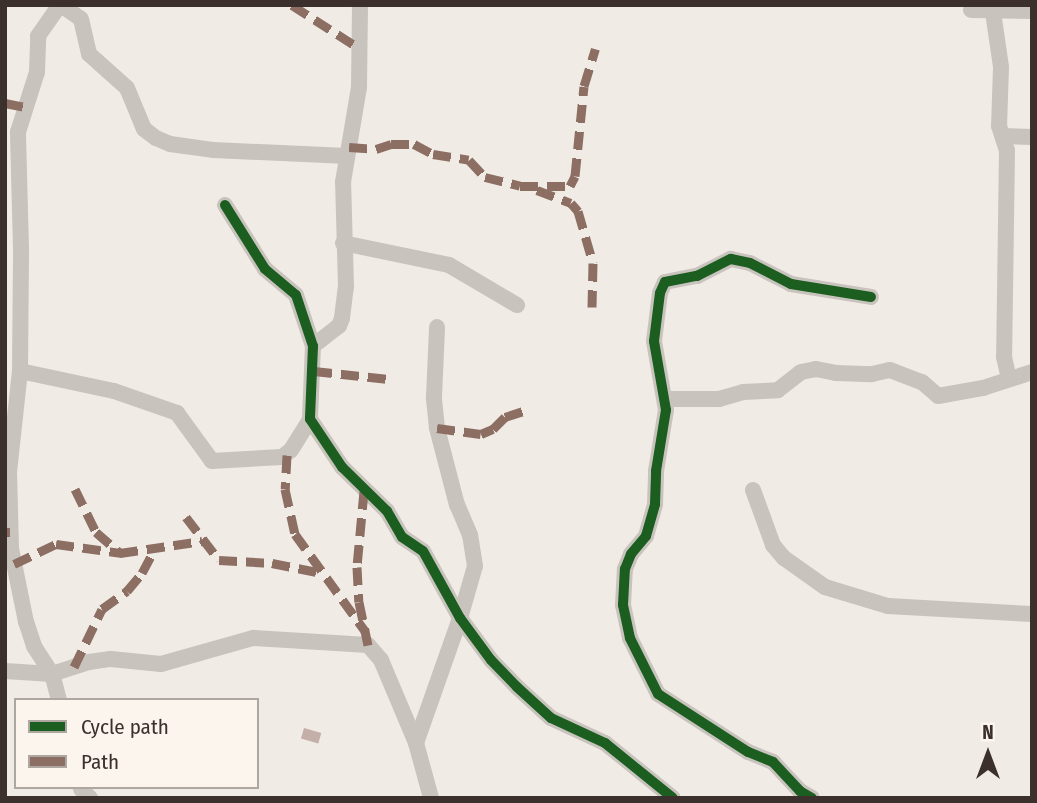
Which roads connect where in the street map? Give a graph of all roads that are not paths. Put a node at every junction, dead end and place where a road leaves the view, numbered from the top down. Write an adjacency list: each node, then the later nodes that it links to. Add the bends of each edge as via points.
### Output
1 (61, 5): 8 (street, via 81,19 89,54 127,88 144,129 156,138 213,150); 11 (street, via 38,36 37,72 18,132)
2 (360, 5): 8 (street, via 359,87)
3 (971, 10): 5 (street)
4 (1032, 10): 5 (street)
5 (993, 12): 6 (street, via 1001,67)
6 (1003, 136): 7 (street); 18 (street, via 1007,150 1004,357)
7 (1032, 137)
8 (347, 156): 10 (street)
9 (225, 205): 15 (street, via 265,269 296,295)
10 (343, 243): 13 (street, via 449,265); 15 (street, via 346,287 341,322)
11 (13, 248): 16 (street)
12 (871, 297): 19 (street, via 791,284 740,259 726,259 696,276 665,282 654,341)
13 (517, 305)
14 (437, 327): 23 (street, via 437,428 475,555)
15 (313, 346): 20 (street)
16 (15, 361): 20 (street, via 177,413 212,461 282,457); 25 (street, via 9,472 11,548 29,632)
17 (1032, 372): 18 (street)
18 (1009, 378): 19 (street, via 938,396 922,382 890,370 872,374 816,369 801,372 778,390 719,399)
19 (665, 399): 30 (street, via 665,431 651,526 625,569 623,605 629,638 664,700 748,752 773,762)
20 (310, 419): 23 (street, via 342,467 387,511 402,537 423,551)
21 (752, 490): 22 (street, via 773,545 825,587 888,606)
22 (1032, 614)
23 (460, 618): 27 (street); 29 (street, via 491,660 551,718 605,743)
24 (5, 671): 25 (street)
25 (52, 674): 26 (street); 27 (street, via 98,660 161,664 253,638 369,645 381,660)
26 (58, 698)
27 (416, 743): 28 (street)
28 (431, 798)
29 (673, 798)
30 (812, 798)

